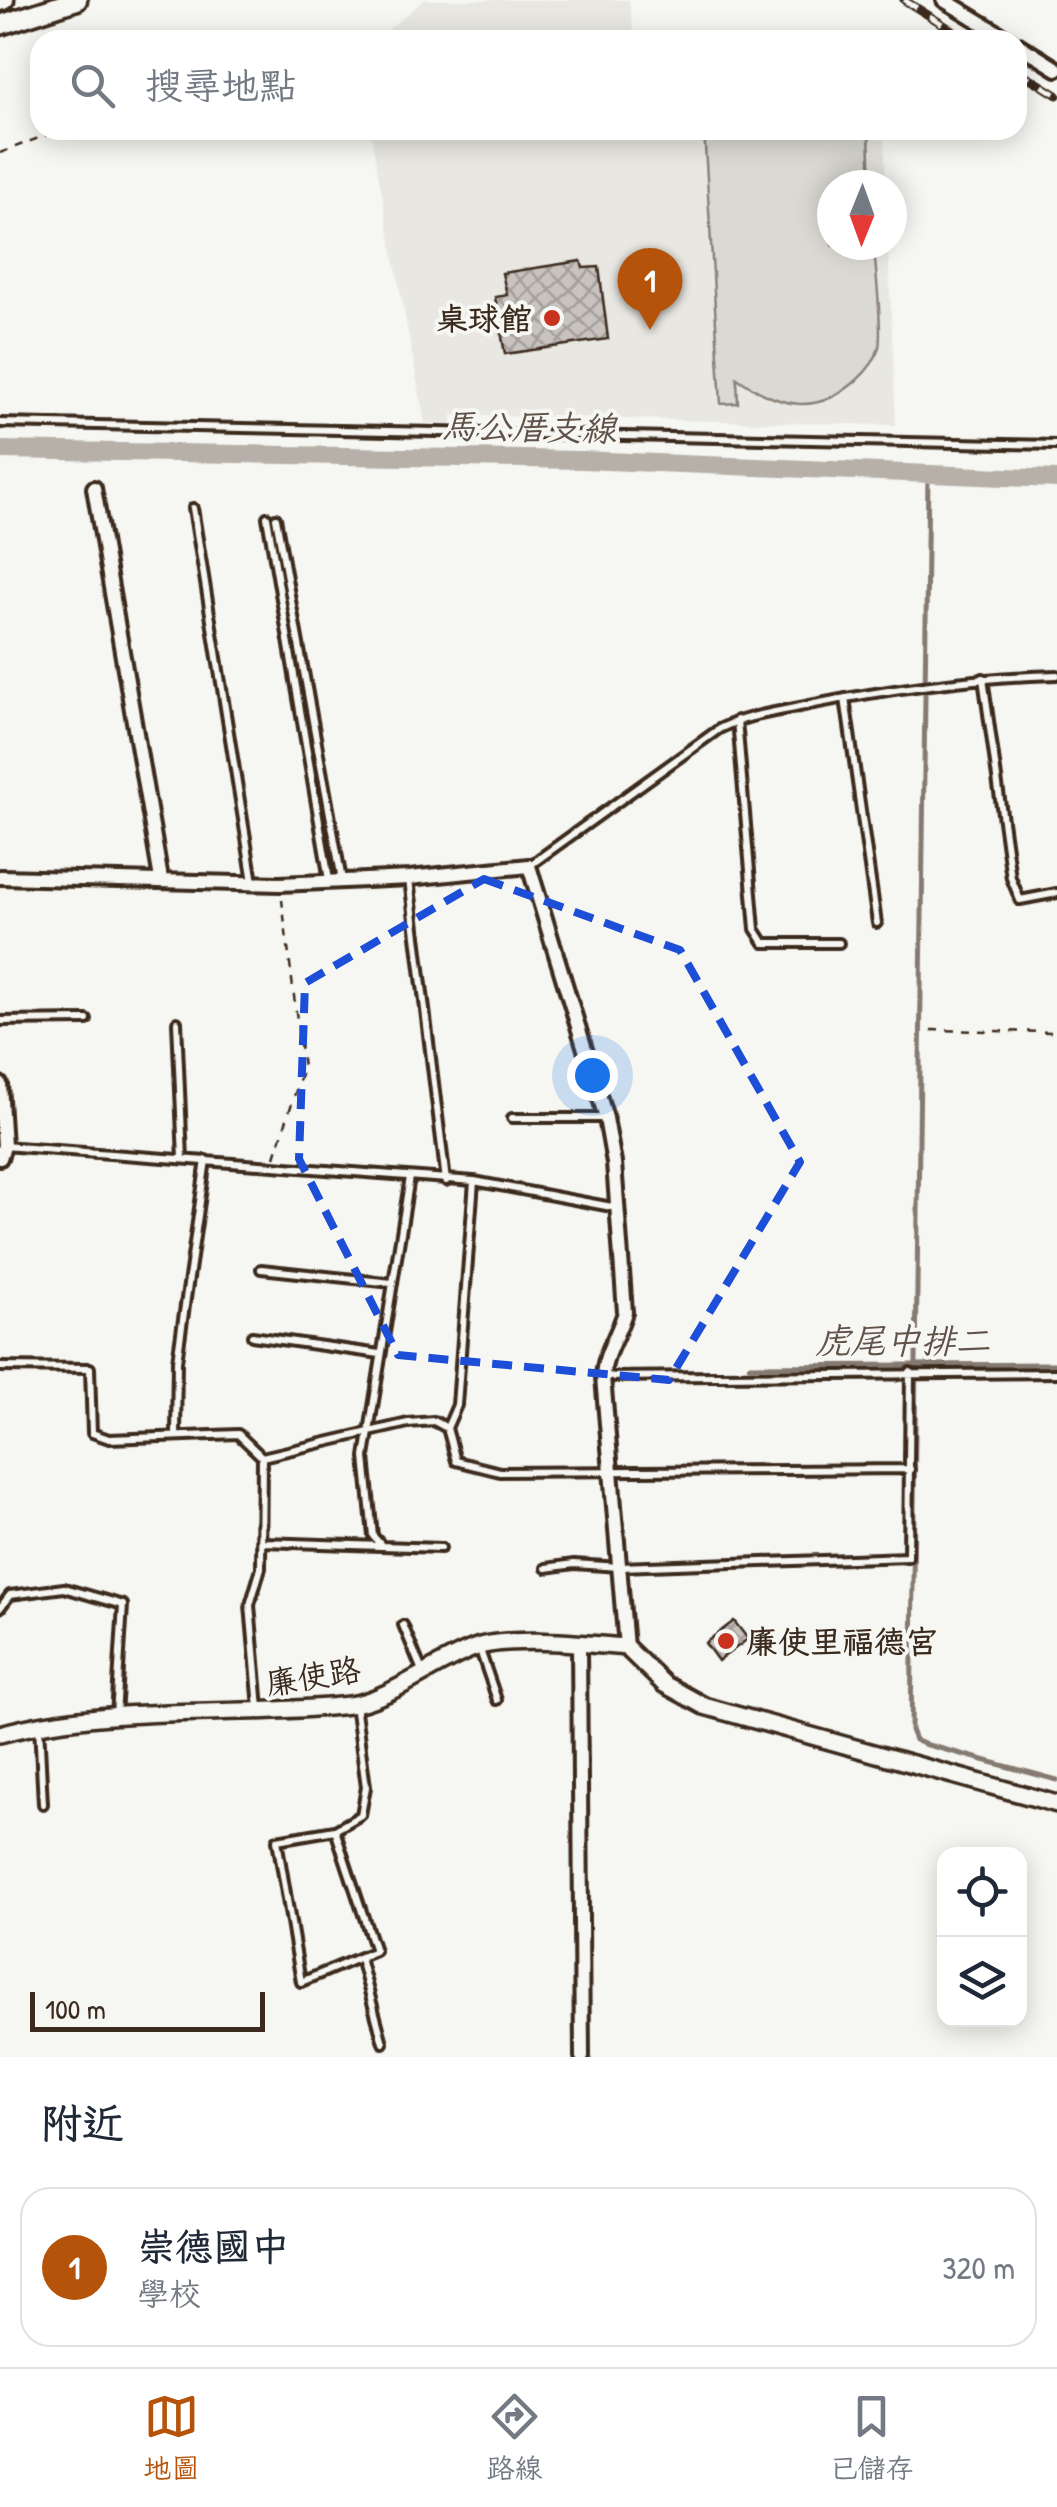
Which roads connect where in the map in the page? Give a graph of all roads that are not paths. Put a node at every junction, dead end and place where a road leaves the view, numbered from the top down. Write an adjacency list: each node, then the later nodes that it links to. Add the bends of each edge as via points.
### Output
1 (77, 0): 3 (main road)
2 (944, 0): 4 (street)
3 (0, 25)
4 (994, 30)
5 (1027, 50): 6 (street)
6 (1057, 69)
7 (0, 423): 8 (lane)
8 (1057, 445)
9 (94, 488): 19 (street)
10 (193, 508): 20 (lane)
11 (271, 517): 21 (lane)
12 (1057, 675): 13 (lane)
13 (983, 678): 14 (lane); 22 (lane, via 1011,878 1020,900)
14 (846, 698): 15 (lane); 23 (lane)
15 (737, 720): 16 (lane); 24 (lane, via 755,929 764,943)
16 (529, 866): 18 (street); 30 (street)
17 (0, 877): 19 (street)
18 (409, 878): 21 (street); 35 (lane)
19 (161, 879): 20 (street)
20 (253, 882): 21 (street)
21 (336, 882)
22 (1057, 893)
23 (877, 923)
24 (839, 943)
25 (0, 1020): 26 (lane)
26 (87, 1020)
27 (177, 1022): 32 (lane)
28 (0, 1084): 31 (street)
29 (512, 1118): 30 (lane)
30 (606, 1118): 37 (street)
31 (1, 1150): 32 (lane)
32 (184, 1159): 33 (lane)
33 (206, 1160): 34 (lane); 48 (lane, via 177,1361)
34 (410, 1176): 35 (lane); 39 (lane)
35 (446, 1180): 36 (lane)
36 (474, 1181): 37 (lane); 46 (lane, via 457,1405)
37 (618, 1208): 45 (street, via 625,1312 604,1357)
38 (261, 1270): 39 (lane)
39 (392, 1283): 41 (lane)
40 (252, 1336): 41 (lane)
41 (380, 1354): 47 (lane)
42 (0, 1367): 48 (lane, via 90,1368 92,1433 109,1439)
43 (910, 1372): 44 (lane); 45 (lane); 50 (lane)
44 (1057, 1373)
45 (603, 1377): 51 (street)
46 (447, 1428): 47 (lane, via 408,1422); 51 (lane, via 456,1461 500,1472)
47 (368, 1431): 49 (lane); 53 (lane, via 373,1536)
48 (176, 1436): 49 (lane, via 238,1434)
49 (262, 1457): 52 (lane)
50 (910, 1469): 51 (lane); 55 (lane, via 908,1557)
51 (612, 1470): 55 (street)
52 (263, 1542): 53 (lane); 65 (lane, via 250,1606)
53 (382, 1546): 54 (lane)
54 (442, 1548)
55 (620, 1567): 56 (lane); 61 (street)
56 (546, 1568)
57 (0, 1608): 66 (lane, via 10,1596 64,1588 124,1605)
58 (404, 1624): 62 (lane)
59 (578, 1644): 60 (street, 廉使路); 61 (street, 廉使路); 74 (street)
60 (478, 1646): 62 (street, 廉使路); 63 (lane)
61 (626, 1647): 70 (street, via 664,1684 704,1706)
62 (423, 1674): 64 (street, 廉使路)
63 (497, 1700)
64 (356, 1704): 65 (street, 廉使路); 71 (lane, via 366,1787 361,1816)
65 (259, 1713): 66 (street, 廉使路)
66 (116, 1716): 67 (street, 廉使路)
67 (39, 1724): 68 (street, 廉使路); 69 (lane)
68 (0, 1734)
69 (43, 1804)
70 (1057, 1804)
71 (336, 1830): 72 (lane, via 375,1951); 72 (lane, via 277,1840 300,1982)
72 (360, 1958): 73 (lane)
73 (384, 2043)
74 (582, 2057)

